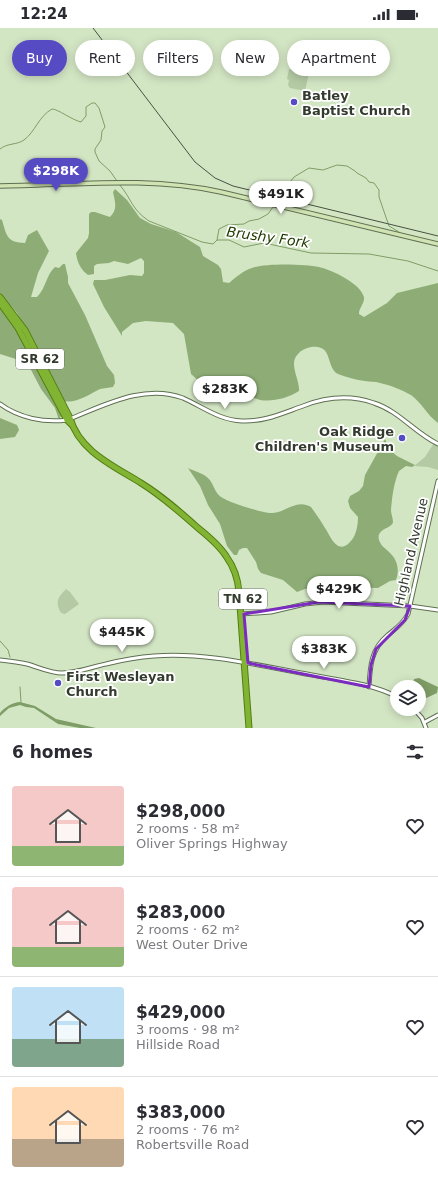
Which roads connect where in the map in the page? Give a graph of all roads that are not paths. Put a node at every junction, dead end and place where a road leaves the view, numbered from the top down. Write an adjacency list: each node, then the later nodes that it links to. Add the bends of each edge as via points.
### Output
1 (0, 186): 2 (main road, via 164,183 202,188)
2 (438, 244)
3 (0, 297): 6 (highway, SR 62, via 25,330)
4 (0, 303): 6 (highway, SR 62, via 18,328)
5 (0, 404): 6 (street, via 15,413 33,418 59,421)
6 (69, 419): 7 (highway, SR 62); 8 (street, via 127,397 145,393 163,393 179,397 220,417 243,421 273,417 319,401 353,398 387,408)
7 (72, 425): 12 (highway, TN 62, via 92,451 173,505 214,542 229,561 237,580)
8 (438, 444)
9 (438, 481): 10 (street, Highland Avenue)
10 (410, 606): 11 (street); 12 (street, via 323,602 271,612); 15 (street, Highland Avenue, via 405,620 376,649 370,665)
11 (438, 610)
12 (242, 614): 14 (highway, TN 62)
13 (1, 661): 14 (street, via 13,661 61,673 165,655 214,657)
14 (246, 663): 15 (street); 20 (highway, TN 62)
15 (369, 687): 16 (street)
16 (390, 693)
17 (438, 715): 19 (street)
18 (420, 716): 19 (street)
19 (424, 722): 21 (street)
20 (251, 728)
21 (426, 728)

